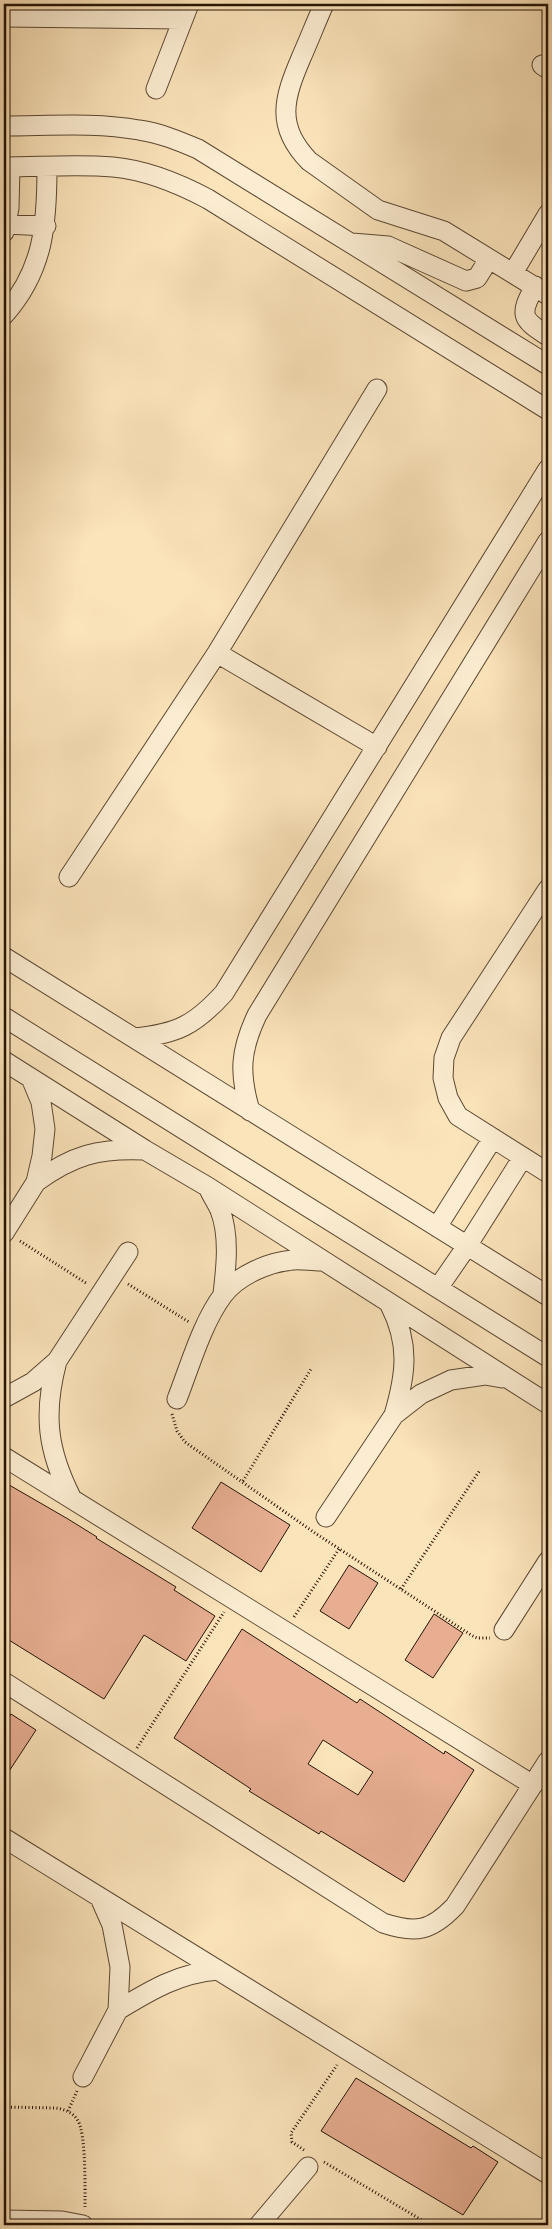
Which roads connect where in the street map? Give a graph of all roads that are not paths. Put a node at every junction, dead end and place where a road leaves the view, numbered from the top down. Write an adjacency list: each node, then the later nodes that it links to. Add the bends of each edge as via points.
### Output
1 (324, 4): 12 (street, via 288,92 285,117 293,142 308,161 370,205 386,214 434,226)
2 (185, 12): 3 (street); 4 (street)
3 (4, 17)
4 (156, 89)
5 (4, 126): 11 (street, via 110,126 170,138 218,160)
6 (7, 167): 7 (street); 10 (street, via 9,208)
7 (48, 167): 9 (street); 19 (street, via 113,167 186,187)
8 (548, 214): 13 (street)
9 (46, 226): 10 (street); 15 (street, via 34,268)
10 (5, 228)
11 (351, 243): 12 (street, via 388,246 466,281 477,278); 17 (street)
12 (489, 259): 13 (street)
13 (513, 273): 14 (street)
14 (542, 291): 16 (street, via 524,306 524,316 529,324)
15 (4, 316)
16 (548, 336)
17 (548, 365)
18 (377, 389): 22 (street)
19 (546, 412)
20 (548, 469): 23 (street)
21 (548, 541): 31 (street, via 257,1015 246,1038 242,1062 243,1087)
22 (217, 653): 23 (street); 24 (street)
23 (377, 747): 28 (street, via 224,993 207,1012 184,1027 160,1036)
24 (69, 877)
25 (548, 889): 32 (street, via 451,1038 444,1058 443,1078 448,1098 458,1116)
26 (4, 957): 28 (street)
27 (4, 1017): 43 (street)
28 (134, 1038): 31 (street)
29 (4, 1061): 30 (street)
30 (31, 1078): 33 (street); 36 (street, via 41,1102 45,1129)
31 (250, 1111): 38 (street)
32 (493, 1138): 34 (street); 38 (street)
33 (145, 1150): 36 (street, via 116,1149 86,1154 58,1166); 37 (street)
34 (523, 1157): 35 (street); 40 (street)
35 (548, 1173)
36 (36, 1182): 39 (street)
37 (208, 1187): 42 (street); 44 (street, via 221,1211 225,1237)
38 (437, 1227): 40 (street)
39 (4, 1232)
40 (467, 1246): 43 (street); 45 (street)
41 (128, 1252): 48 (street)
42 (322, 1262): 44 (street, via 294,1259 267,1265 244,1277); 46 (street)
43 (438, 1288): 47 (street)
44 (223, 1294): 51 (street, via 203,1331)
45 (548, 1296)
46 (390, 1304): 49 (street); 53 (street, via 400,1324 405,1354 403,1385)
47 (548, 1357)
48 (57, 1361): 50 (street, via 33,1382); 55 (street, via 49,1389 47,1418 50,1446 58,1473)
49 (508, 1379): 52 (street); 53 (street, via 485,1375 451,1380 421,1394)
50 (4, 1398)
51 (177, 1399)
52 (548, 1404)
53 (394, 1415): 56 (street)
54 (4, 1457): 55 (street)
55 (72, 1499): 61 (street)
56 (326, 1517)
57 (548, 1561): 58 (street)
58 (504, 1630)
59 (4, 1682): 61 (street, via 383,1923 402,1929 422,1929 441,1920 456,1906)
60 (548, 1761): 61 (street)
61 (533, 1785)
62 (4, 1838): 63 (street)
63 (100, 1898): 64 (street); 65 (street, via 112,1925 120,1967)
64 (218, 1970): 65 (street, via 199,1972 156,1986); 68 (street)
65 (118, 2010): 66 (street)
66 (83, 2077)
67 (310, 2159): 71 (street)
68 (548, 2174)
69 (4, 2220): 70 (street)
70 (84, 2220)
71 (259, 2225)

